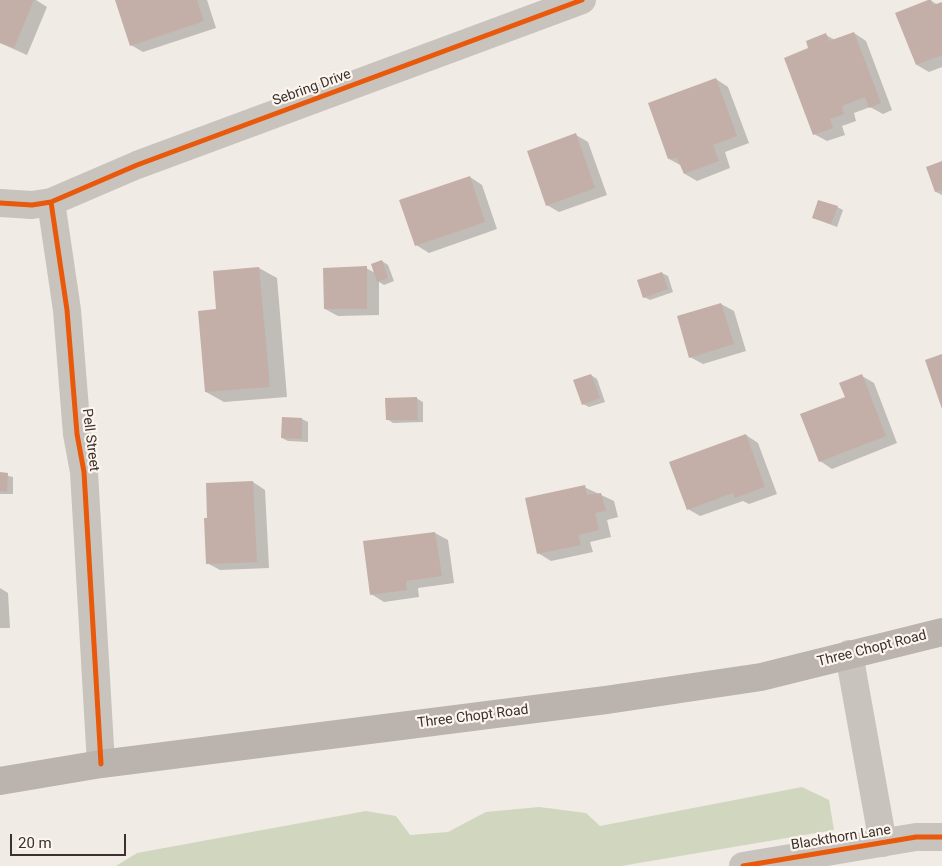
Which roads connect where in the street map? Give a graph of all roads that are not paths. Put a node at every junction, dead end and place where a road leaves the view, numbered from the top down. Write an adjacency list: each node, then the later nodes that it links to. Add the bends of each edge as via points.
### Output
1 (582, 0): 2 (street, Sebring Drive, via 136,166)
2 (51, 202): 3 (street, via 32,205); 6 (street, Pell Street, via 67,310 77,434 84,472)
3 (0, 203)
4 (942, 632): 5 (main road, Three Chopt Road)
5 (849, 654): 6 (main road, Three Chopt Road, via 762,677 606,700); 9 (street, Blackthorn Lane)
6 (101, 764): 7 (main road, Three Chopt Road)
7 (0, 781)
8 (942, 837): 9 (street, Blackthorn Lane, via 916,837)
9 (883, 843): 10 (street, Blackthorn Lane)
10 (743, 866)

